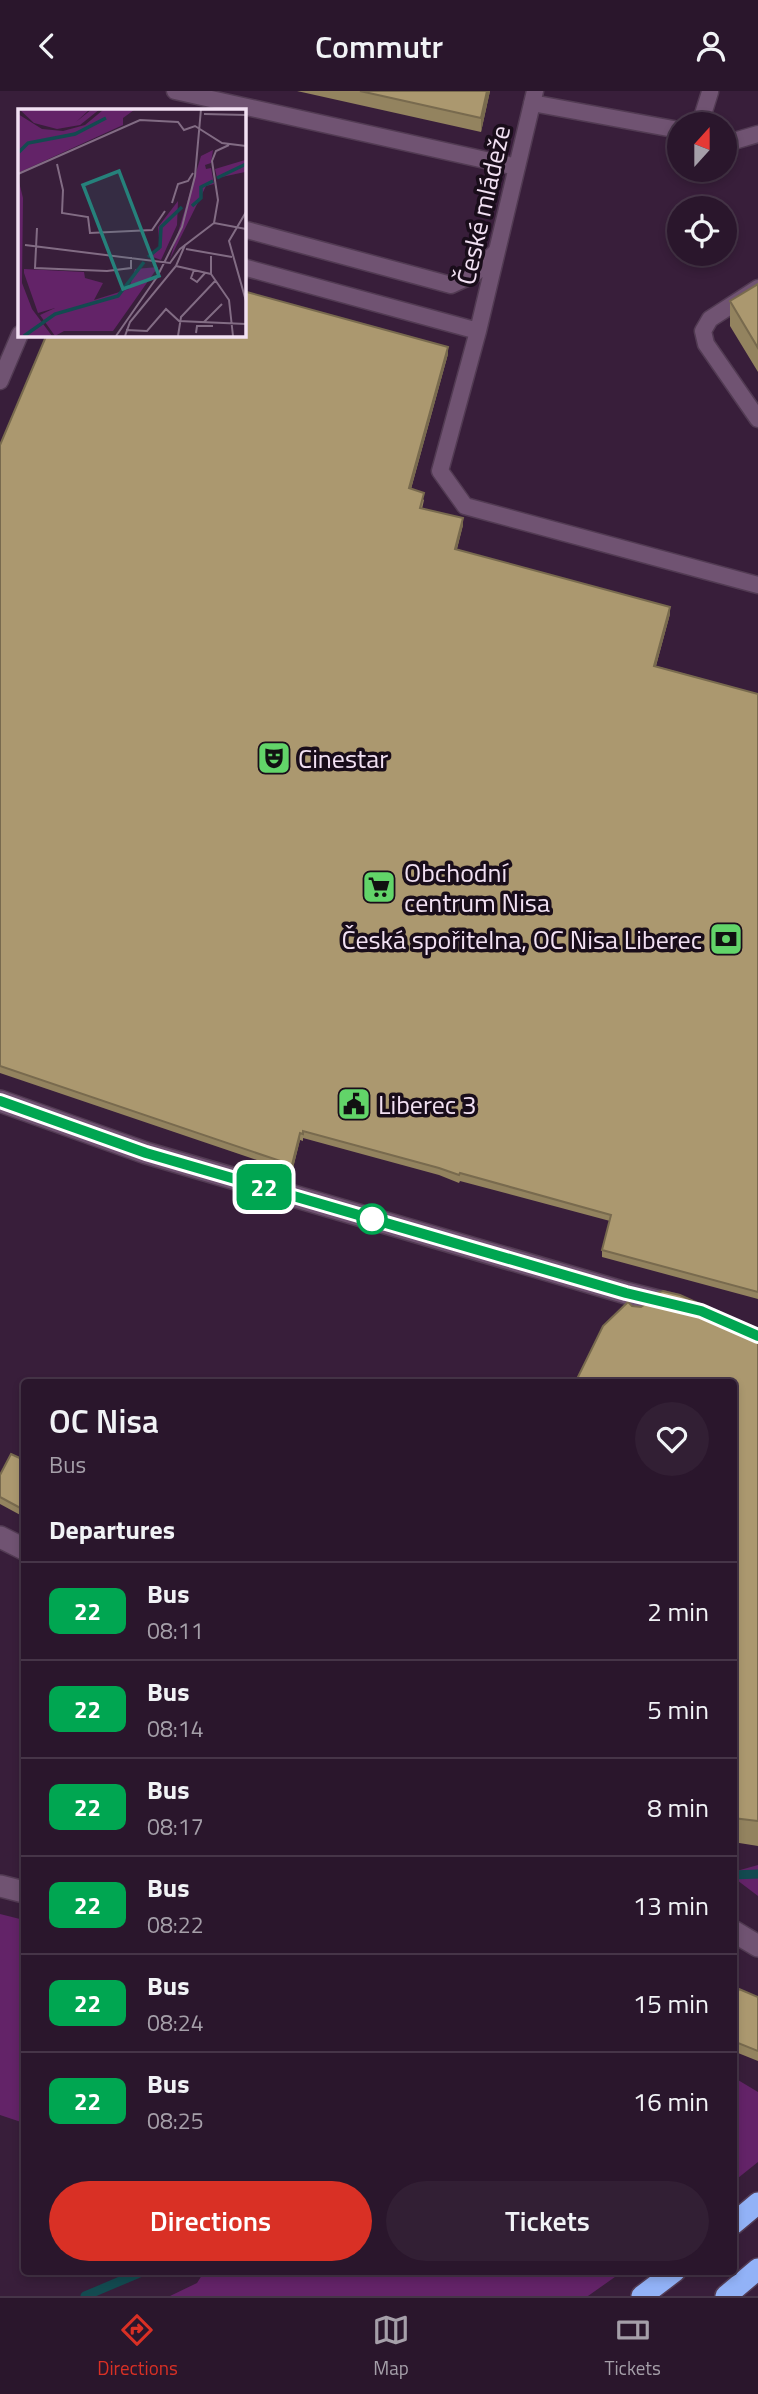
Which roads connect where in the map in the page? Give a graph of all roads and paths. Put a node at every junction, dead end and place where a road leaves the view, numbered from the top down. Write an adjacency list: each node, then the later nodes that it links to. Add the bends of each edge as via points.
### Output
1 (175, 91): 8 (lane)
2 (710, 92): 4 (lane)
3 (533, 97): 5 (lane); 8 (lane, České mládeže)
4 (704, 112)
5 (667, 127)
6 (758, 134): 7 (lane)
7 (737, 140)
8 (517, 167): 10 (lane, České mládeže)
9 (245, 230): 10 (lane, via 451,285 473,275)
10 (497, 250): 13 (lane, České mládeže)
11 (245, 268): 13 (lane)
12 (758, 288): 16 (lane, via 710,319 703,331 706,344)
13 (478, 331): 17 (lane, České mládeže, via 440,471 465,506)
14 (19, 336): 15 (lane)
15 (0, 381)
16 (758, 419)
17 (758, 586)
18 (0, 1101): 19 (street, via 146,1153 630,1303)
19 (689, 1308)
20 (0, 1537): 21 (street)
21 (21, 1548)
22 (0, 1886): 23 (street)
23 (21, 1891)
24 (737, 1933): 25 (street)
25 (758, 1946)
26 (758, 2203): 27 (highway)
27 (737, 2221)
28 (758, 2269): 31 (highway)
29 (670, 2275): 30 (highway)
30 (642, 2296)
31 (726, 2296)

